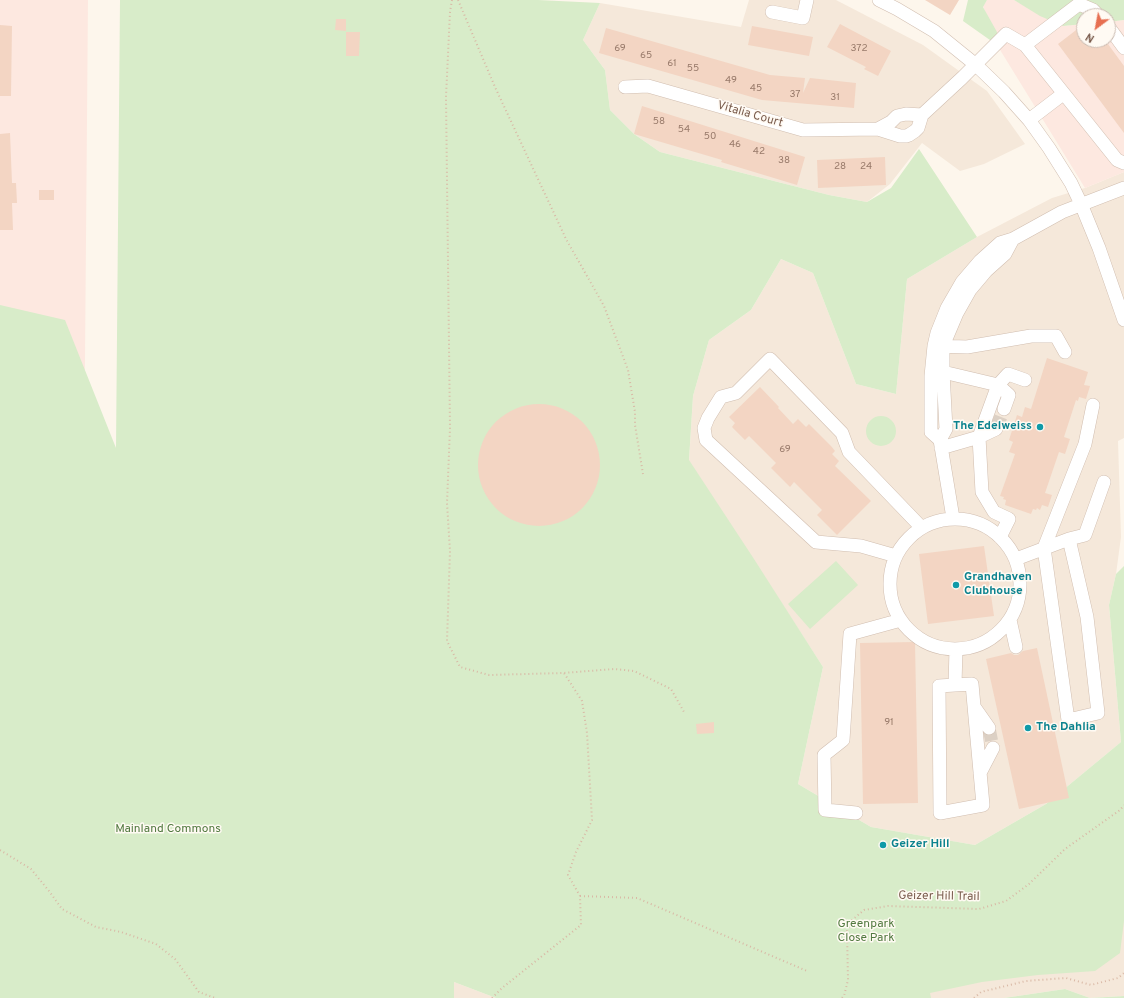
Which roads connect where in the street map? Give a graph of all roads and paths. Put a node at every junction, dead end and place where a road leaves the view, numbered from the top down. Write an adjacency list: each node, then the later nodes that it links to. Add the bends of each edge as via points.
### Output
1 (452, 0): 43 (path, via 446,97 450,428 447,640 460,667 489,675)
2 (458, 0): 30 (path, via 566,240 604,306 628,370)
3 (807, 0): 6 (street, via 802,18)
4 (879, 0): 10 (street, via 934,31)
5 (1088, 8): 8 (street, via 1079,4)
6 (772, 12)
7 (1116, 37): 9 (street)
8 (1025, 45): 10 (street, Vitalia Court, via 1006,34); 12 (street)
9 (1124, 48)
10 (976, 65): 13 (street, Vitalia Court); 14 (street)
11 (625, 87): 15 (street, Vitalia Court, via 648,86 803,130)
12 (1063, 94): 14 (street); 16 (street, via 1118,160)
13 (922, 115): 15 (street, via 897,116); 15 (street, Vitalia Court, via 918,128 908,135 900,136)
14 (1029, 120): 18 (street, via 1071,183)
15 (878, 129)
16 (1124, 163)
17 (1124, 188): 18 (street)
18 (1081, 204): 19 (street); 20 (street, via 1013,239 1005,254 970,290)
19 (1124, 320)
20 (939, 346): 21 (street, via 967,347 1031,336 1056,336); 22 (street); 29 (street, via 931,376 931,432)
21 (1065, 352)
22 (943, 372): 24 (street); 29 (street, via 946,429)
23 (1025, 380): 24 (street, via 1008,374)
24 (998, 385): 26 (street, via 1009,395); 28 (street)
25 (1093, 405): 36 (street, via 1085,444)
26 (1004, 409)
27 (996, 429): 28 (street)
28 (979, 437): 29 (street); 34 (street, via 982,492 994,512 1010,519)
29 (940, 444): 32 (street)
30 (643, 474)
31 (1104, 482): 35 (street, via 1085,534)
32 (953, 518): 33 (street); 34 (street, via 988,527)
33 (922, 528): 37 (street, via 908,538); 37 (street, via 849,452 842,433 770,359 736,393 721,397 704,428 706,440 816,542 861,546)
34 (1000, 537): 38 (street)
35 (1069, 539): 36 (street); 36 (street, via 1087,617 1098,713 1068,720)
36 (1044, 548): 38 (street)
37 (896, 556): 39 (street, via 890,578 891,592)
38 (1016, 559): 40 (street, via 1020,579 1018,600)
39 (901, 620): 42 (street, via 916,636 935,646); 51 (street, via 850,634 842,740 824,755 825,810)
40 (1010, 620): 41 (street); 42 (street, via 995,635 977,645)
41 (1016, 647)
42 (956, 649): 44 (street)
43 (563, 673): 46 (path, via 614,669 634,671 671,689); 53 (path, via 582,702 587,733 592,820 568,875)
44 (955, 685): 45 (street, via 972,684); 49 (street, via 940,686 940,813 983,805)
45 (974, 706): 47 (street); 49 (street)
46 (684, 712)
47 (989, 728)
48 (993, 748): 49 (street)
49 (980, 774)
50 (1124, 805): 58 (path, Geizer Hill Trail, via 1064,849 1029,884 1006,901 979,908 888,906 864,910 851,921 847,932 848,980)
51 (856, 813)
52 (0, 850): 56 (path, via 30,869 62,909 96,927 121,932 156,944 174,958 199,992)
53 (580, 896): 54 (path, via 637,898); 57 (path, via 581,925)
54 (807, 971)
55 (1124, 973): 59 (path, via 1118,978 1091,985 1066,978 1026,981 981,992)
56 (215, 998)
57 (492, 998)
58 (842, 998)
59 (974, 998)

